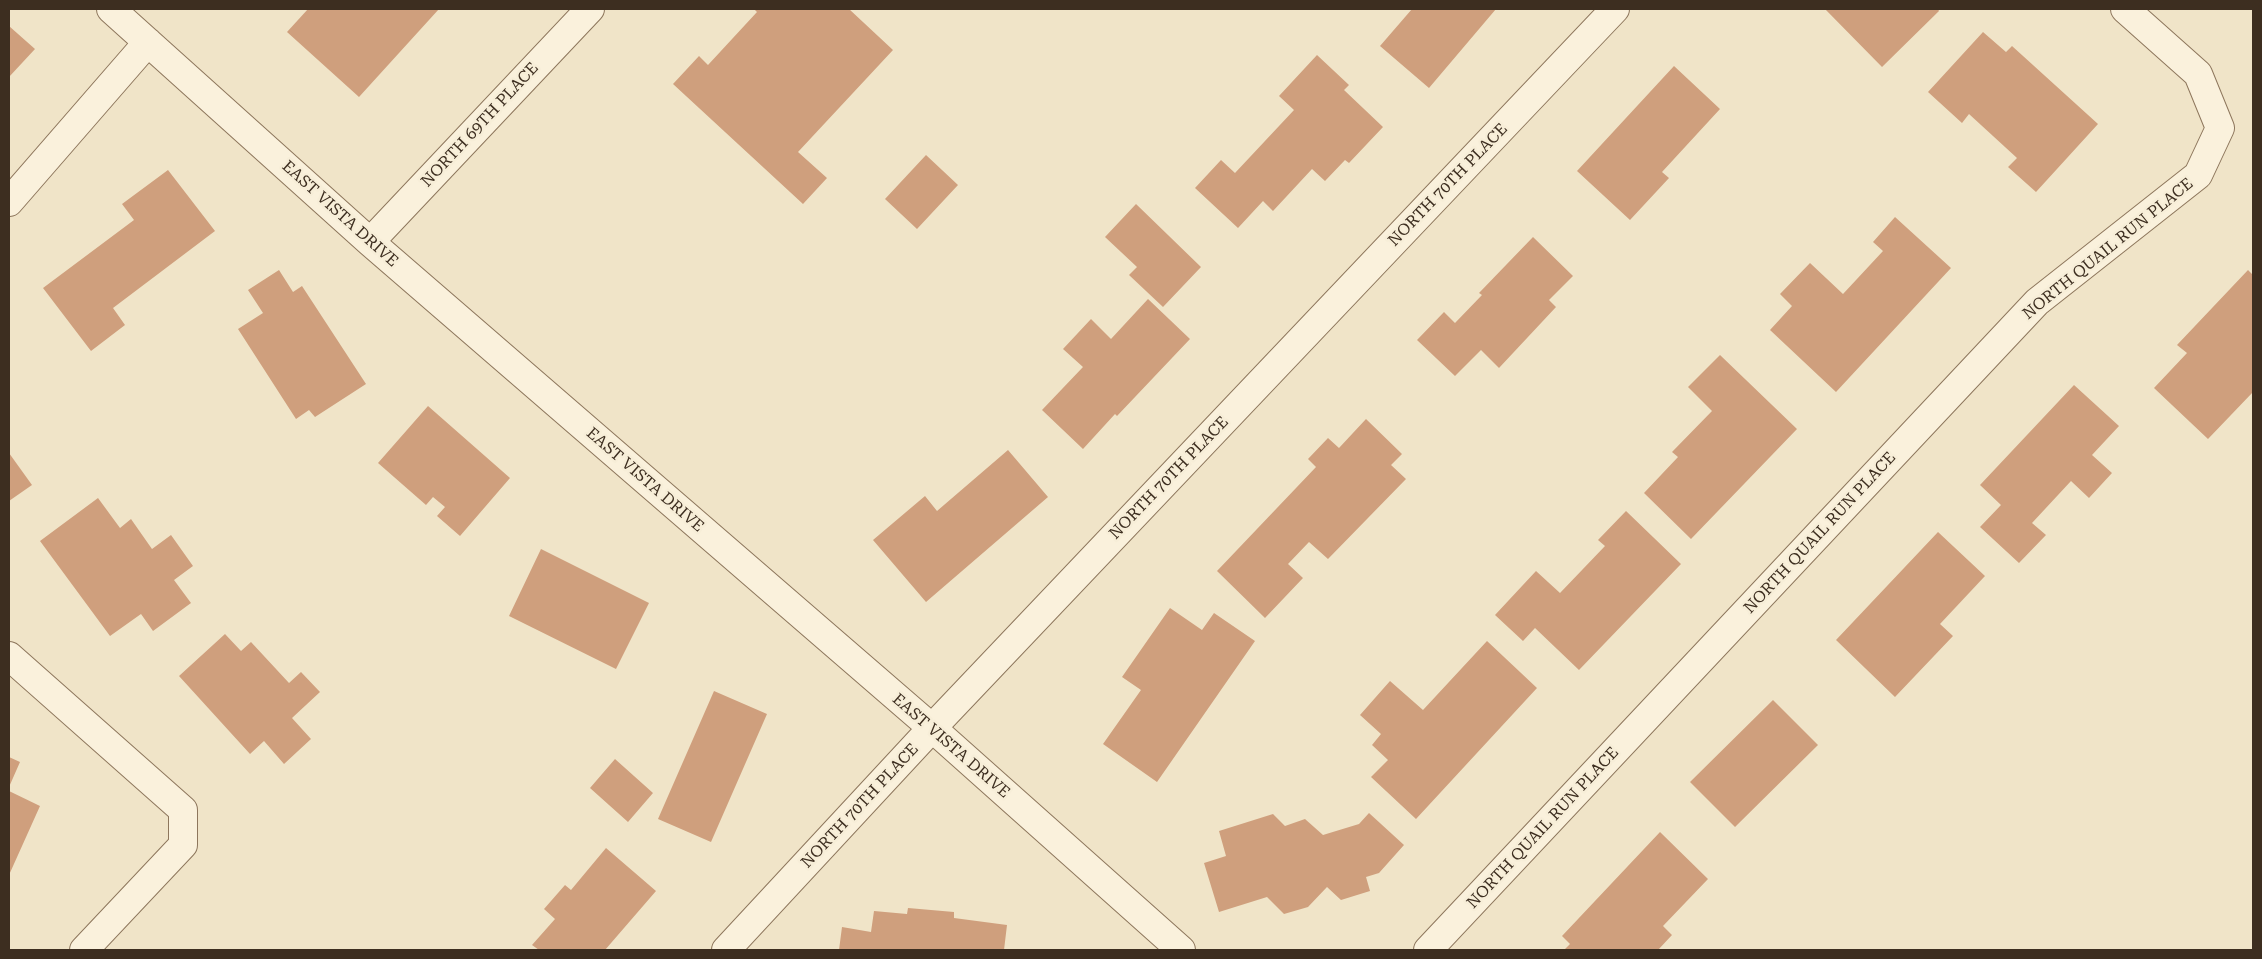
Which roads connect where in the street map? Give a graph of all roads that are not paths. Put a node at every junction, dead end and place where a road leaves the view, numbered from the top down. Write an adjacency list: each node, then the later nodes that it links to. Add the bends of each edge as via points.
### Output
1 (111, 9): 5 (street, EAST VISTA DRIVE)
2 (590, 9): 7 (street, NORTH 69TH PLACE)
3 (1615, 9): 9 (street, NORTH 70TH PLACE)
4 (2125, 9): 13 (street, NORTH QUAIL RUN PLACE, via 2198,74 2220,128 2198,176 2037,302)
5 (148, 42): 6 (street); 7 (street, EAST VISTA DRIVE)
6 (9, 202)
7 (370, 242): 9 (street, EAST VISTA DRIVE)
8 (9, 656): 10 (street, via 183,810 183,845)
9 (932, 728): 11 (street, NORTH 70TH PLACE); 12 (street, EAST VISTA DRIVE)
10 (84, 950)
11 (726, 950)
12 (1181, 950)
13 (1428, 950)

